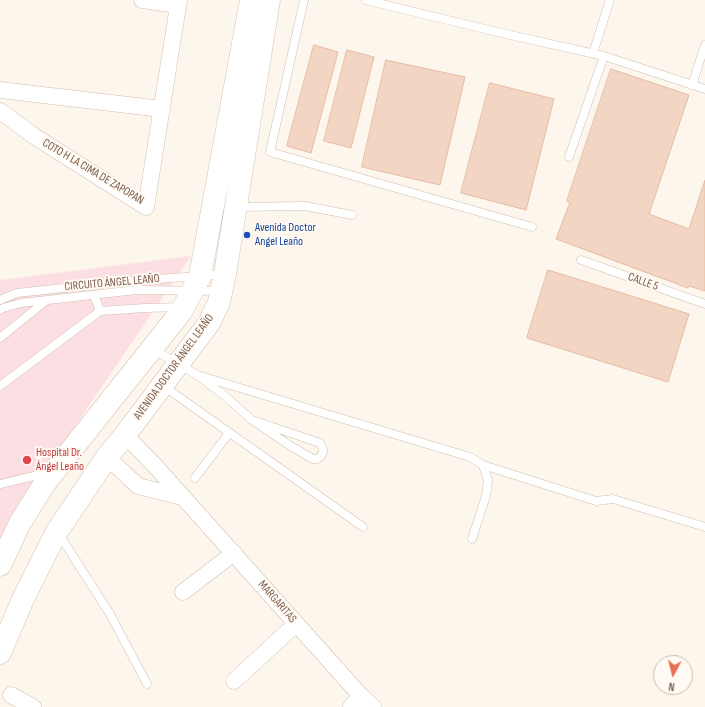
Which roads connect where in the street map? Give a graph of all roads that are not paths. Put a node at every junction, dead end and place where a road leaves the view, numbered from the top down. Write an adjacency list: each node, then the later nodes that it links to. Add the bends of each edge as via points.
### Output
1 (142, 0): 7 (street, COTO H LA CIMA DE ZAPOPAN)
2 (251, 0): 22 (street)
3 (269, 0): 17 (street, AVENIDA DOCTOR ÁNGEL LEAÑO)
4 (304, 0): 19 (lane, via 270,152)
5 (366, 0): 9 (lane)
6 (610, 0): 9 (lane)
7 (179, 2): 14 (street, COTO H LA CIMA DE ZAPOPAN)
8 (705, 45): 11 (lane)
9 (593, 53): 10 (lane)
10 (604, 56): 11 (lane); 16 (lane)
11 (692, 85): 12 (lane)
12 (705, 89)
13 (0, 90): 14 (street)
14 (162, 109): 15 (street, COTO H LA CIMA DE ZAPOPAN, via 146,207 34,136)
15 (0, 111)
16 (569, 157)
17 (236, 207): 18 (lane, via 305,206); 21 (street, AVENIDA DOCTOR ÁNGEL LEAÑO)
18 (352, 215)
19 (532, 227)
20 (580, 260): 26 (lane, CALLE 5)
21 (223, 282): 22 (lane); 22 (lane, CIRCUITO ÁNGEL LEAÑO); 31 (street, AVENIDA DOCTOR ÁNGEL LEAÑO, via 219,302 209,323)
22 (192, 291): 23 (lane, via 136,290); 24 (lane, CIRCUITO ÁNGEL LEAÑO, via 128,281 16,293); 28 (lane, via 145,308); 30 (street, via 181,312)
23 (94, 295): 25 (lane); 28 (lane)
24 (0, 300)
25 (47, 300): 27 (lane, via 21,302); 29 (lane)
26 (705, 304)
27 (0, 310)
28 (100, 311): 35 (lane)
29 (0, 338)
30 (152, 348): 31 (lane); 42 (street)
31 (178, 364): 32 (lane); 33 (street, AVENIDA DOCTOR ÁNGEL LEAÑO)
32 (197, 376): 34 (lane); 36 (lane)
33 (162, 385): 38 (lane); 39 (street, AVENIDA DOCTOR ÁNGEL LEAÑO)
34 (229, 385): 36 (lane); 41 (lane, via 470,456)
35 (0, 386)
36 (225, 396): 37 (lane)
37 (252, 420): 37 (lane, via 313,459 317,460 323,454 324,450 320,443)
38 (229, 433): 43 (lane); 46 (lane)
39 (125, 435): 40 (street, AVENIDA DOCTOR ÁNGEL LEAÑO); 45 (street, MARGARITAS)
40 (107, 457): 45 (street, via 138,486); 48 (street, AVENIDA DOCTOR ÁNGEL LEAÑO)
41 (483, 465): 47 (lane, via 596,501 613,500); 49 (lane, via 488,480 486,496)
42 (50, 476): 44 (lane, via 42,474); 51 (street, via 20,524)
43 (195, 478)
44 (0, 484)
45 (182, 497): 50 (street, MARGARITAS)
46 (363, 527)
47 (705, 527)
48 (56, 533): 54 (street, AVENIDA DOCTOR ÁNGEL LEAÑO); 56 (lane, via 110,614)
49 (472, 539)
50 (234, 553): 52 (street); 53 (street, MARGARITAS)
51 (0, 565)
52 (183, 592)
53 (296, 624): 55 (street); 58 (street, MARGARITAS)
54 (0, 653)
55 (234, 681)
56 (147, 684)
57 (11, 695): 59 (street)
58 (356, 702): 60 (street, MARGARITAS)
59 (33, 707)
60 (373, 707)

